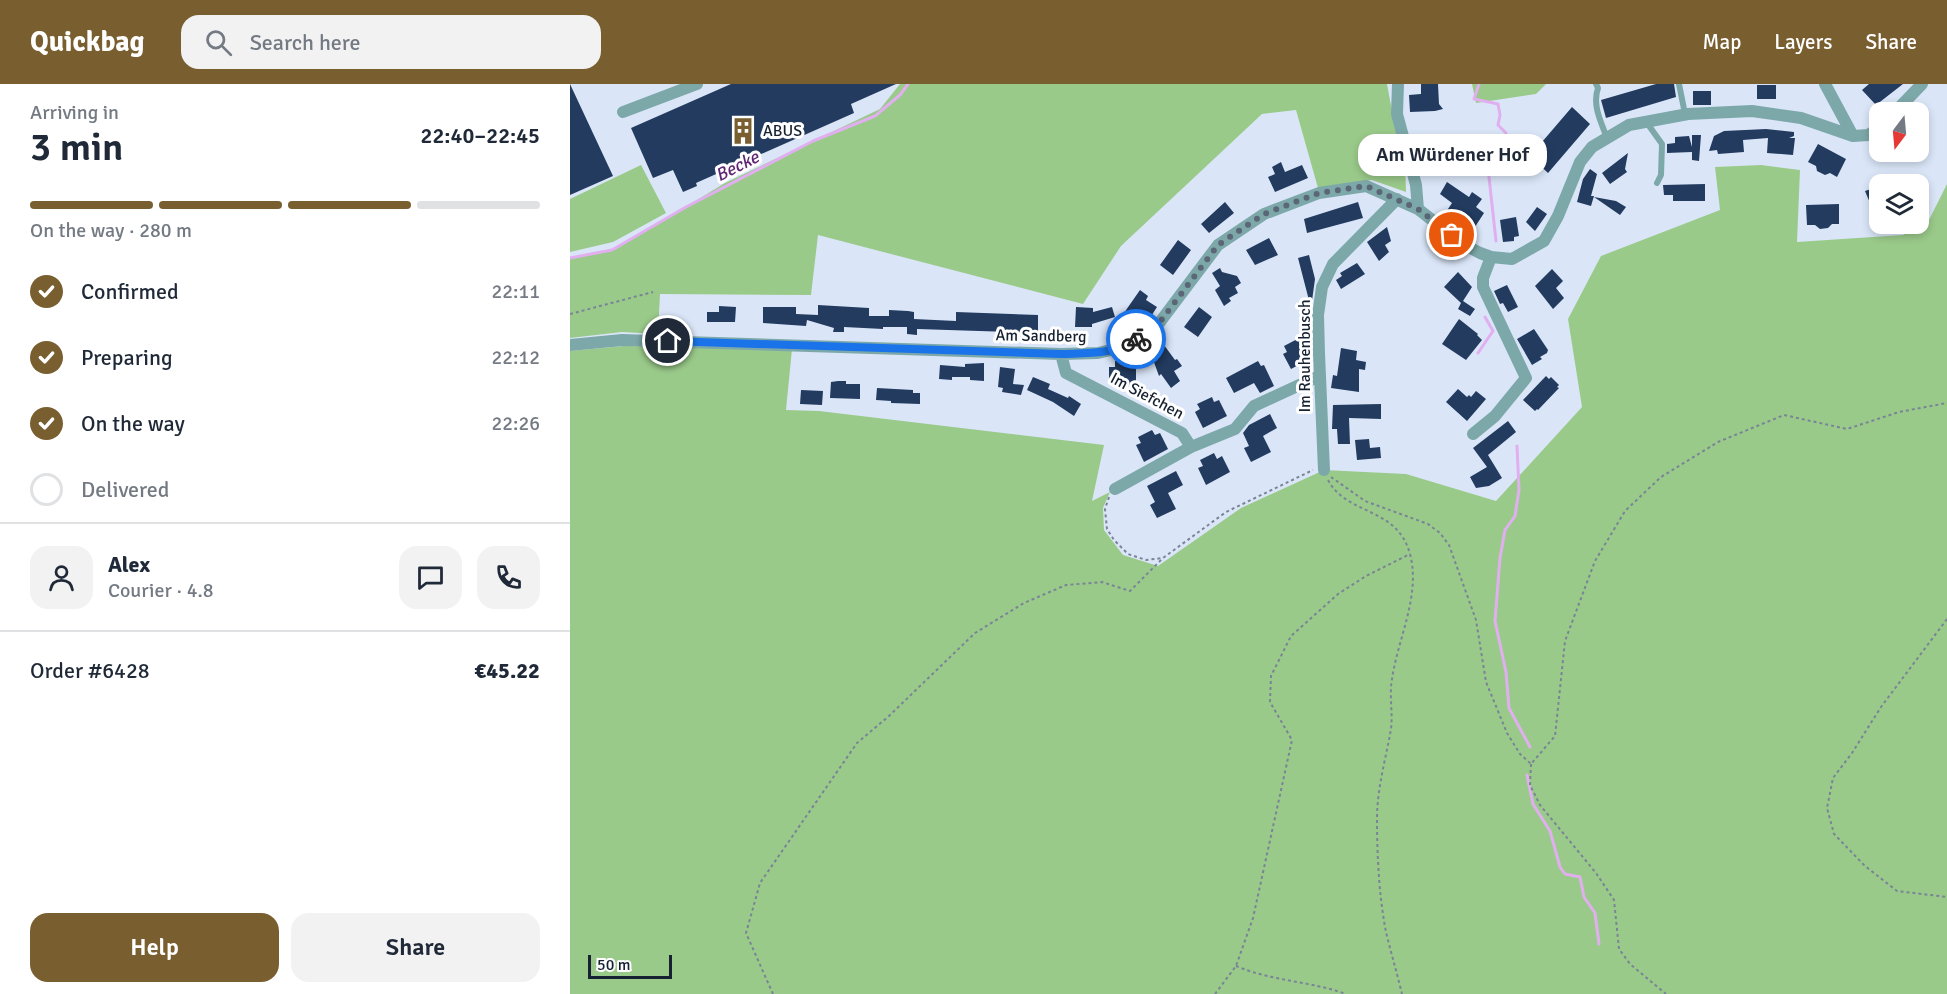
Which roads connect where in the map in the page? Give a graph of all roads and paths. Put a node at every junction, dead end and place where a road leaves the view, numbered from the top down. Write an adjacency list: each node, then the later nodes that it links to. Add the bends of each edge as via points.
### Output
1 (697, 84): 8 (street)
2 (1398, 84): 16 (street, via 1398,114)
3 (1596, 84): 13 (lane, via 1596,106)
4 (1679, 84): 9 (lane)
5 (1825, 84): 12 (street)
6 (1922, 84): 7 (street)
7 (1905, 102)
8 (623, 112)
9 (1685, 114): 10 (street, Am Sandberg); 12 (street, Am Sandberg, via 1752,111 1801,118)
10 (1647, 122): 13 (street, Am Sandberg, via 1629,125); 14 (lane, via 1662,144 1662,175)
11 (1869, 134): 12 (street)
12 (1853, 136)
13 (1608, 138): 17 (street, Am Sandberg, via 1592,147 1580,162 1544,241 1512,259)
14 (1658, 183)
15 (1397, 199): 16 (street, Am Sandberg); 21 (street, Am Sandberg, via 1366,186 1319,193 1264,214 1218,245 1160,322 1127,346 1098,353); 22 (street, Im Rauhenbusch, via 1333,264 1322,287 1318,315)
16 (1418, 209): 17 (street, Am Sandberg, via 1463,244)
17 (1491, 257): 24 (street, via 1483,278 1484,291 1527,378)
18 (653, 292): 19 (path)
19 (570, 314)
20 (570, 345): 21 (street, Am Sandberg, via 622,340)
21 (1061, 354): 25 (street, Im Siefchen, via 1066,373 1182,433)
22 (1319, 376): 25 (street, via 1254,406 1235,429); 26 (street, Im Rauhenbusch)
23 (1947, 403): 31 (path, via 1899,412 1847,429 1784,415 1718,442 1661,477 1625,511 1595,561 1564,641 1555,736)
24 (1473, 434)
25 (1191, 447): 27 (street)
26 (1324, 468): 28 (path, via 1329,483 1341,497 1390,522 1403,537); 29 (path, via 1226,512); 31 (path, via 1340,485 1365,501 1428,524 1449,545 1476,620 1486,682 1507,734)
27 (1115, 489): 29 (path, via 1105,509 1107,529 1114,540 1128,554 1146,560)
28 (1410, 554): 33 (path, via 1338,594 1291,636 1272,676 1270,702 1292,740 1253,918); 37 (path, via 1413,582 1392,679 1391,727 1377,817 1386,930)
29 (1163, 558): 34 (path, via 1130,591 1102,582 1066,585 1024,603 975,633 857,743 760,883 746,933)
30 (1947, 619): 32 (path, via 1833,778 1827,808 1834,834 1897,891)
31 (1531, 764): 38 (path, via 1530,785 1540,805 1614,900 1619,949 1630,964)
32 (1947, 897)
33 (1236, 966): 35 (path); 36 (path)
34 (773, 994)
35 (1215, 994)
36 (1346, 994)
37 (1402, 994)
38 (1666, 994)

